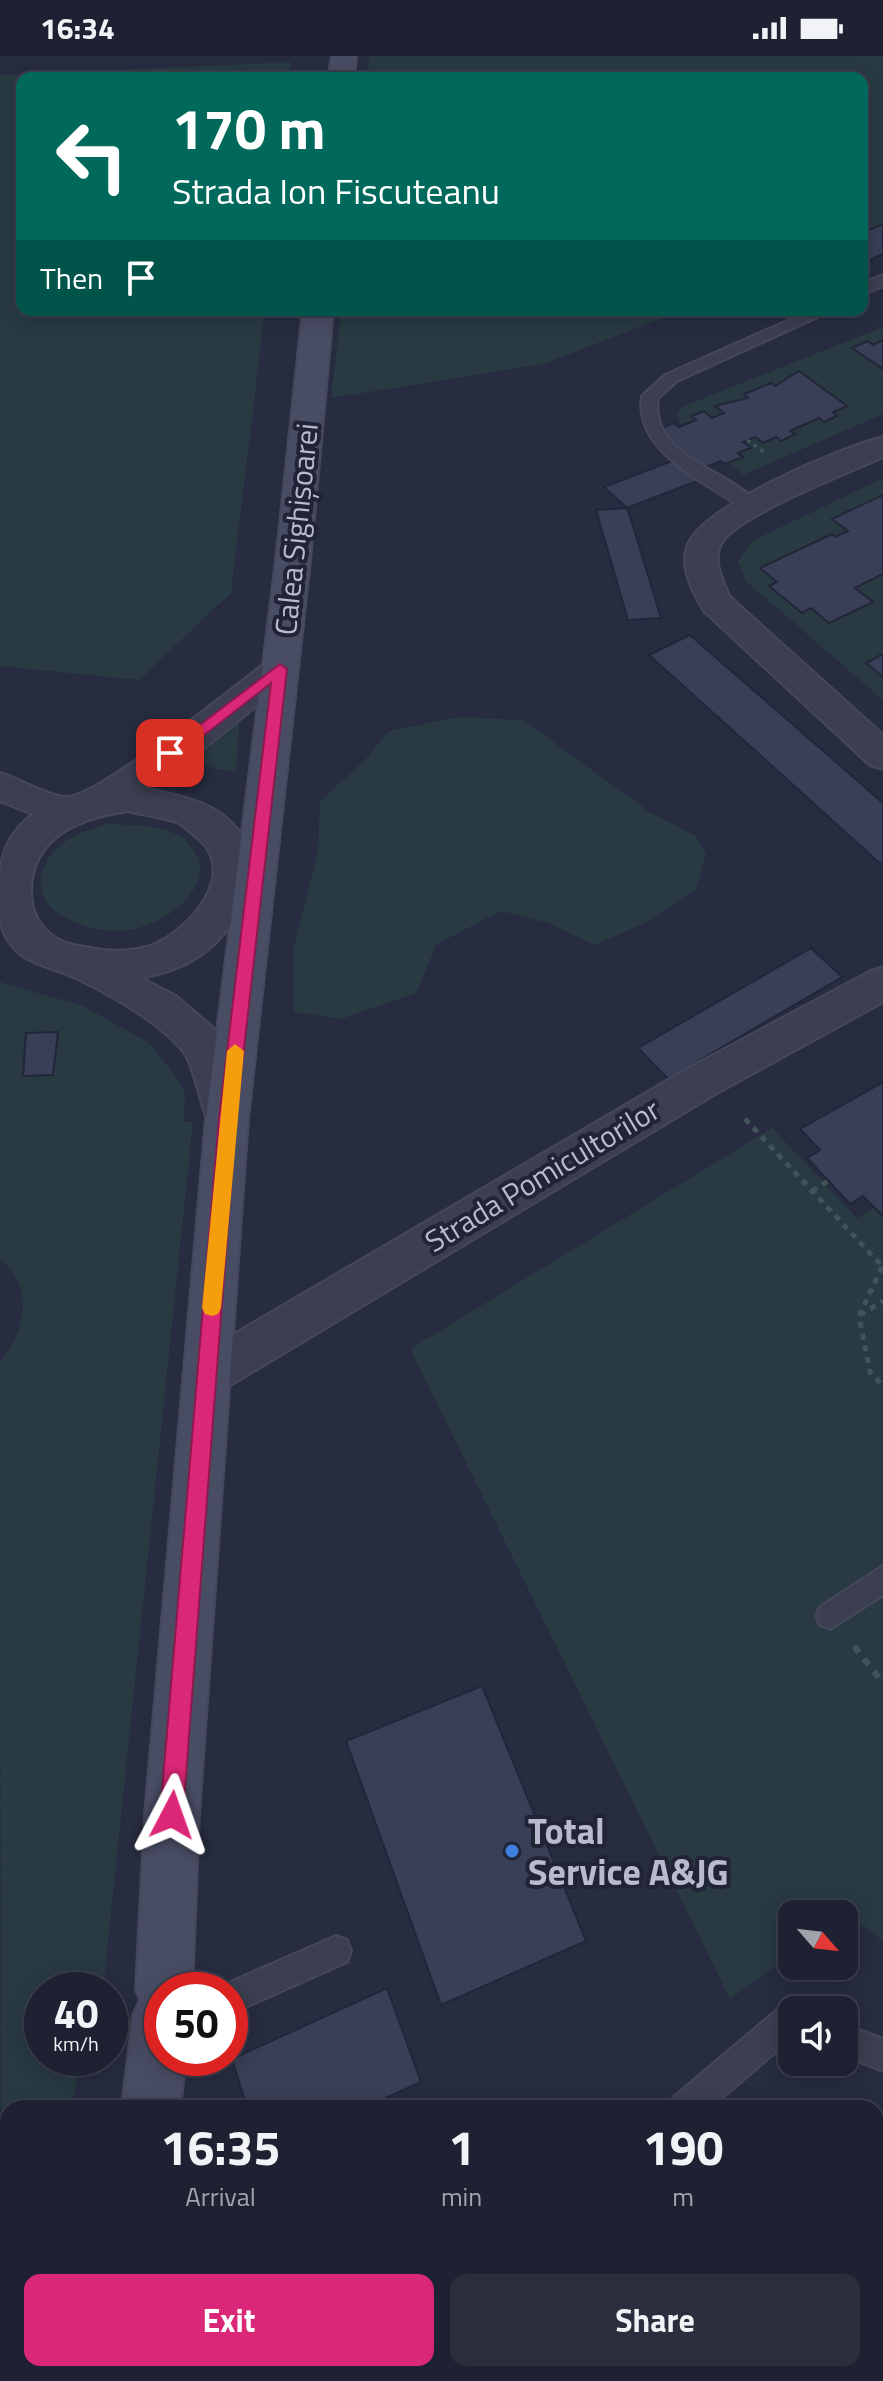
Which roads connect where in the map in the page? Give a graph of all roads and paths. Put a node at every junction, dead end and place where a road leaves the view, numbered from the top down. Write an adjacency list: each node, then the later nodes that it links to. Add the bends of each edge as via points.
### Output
1 (317, 316): 7 (main road, Calea Sighișoarei)
2 (811, 316): 6 (lane, via 671,378 650,396 647,416 662,444)
3 (747, 440): 5 (path)
4 (883, 446): 6 (street)
5 (764, 452)
6 (752, 506): 8 (street, via 732,514 706,539 700,568 716,603)
7 (280, 669): 10 (street, via 195,736); 11 (main road, Calea Sighișoarei)
8 (883, 756)
9 (0, 786): 10 (street)
10 (81, 807): 11 (street, via 128,798 158,800 197,815 225,840); 12 (street, via 38,830 19,851)
11 (244, 886): 13 (street, via 206,931 180,949 115,967); 15 (main road, Calea Sighișoarei)
12 (3, 898): 13 (street, via 30,942)
13 (82, 965): 15 (street, via 162,1007 203,1044)
14 (883, 983): 22 (street, Strada Pomicultorilor, via 702,1081)
15 (227, 1119): 22 (main road, Calea Sighișoarei)
16 (745, 1119): 18 (path)
17 (828, 1181): 18 (path)
18 (812, 1191): 19 (path)
19 (883, 1267): 21 (path)
20 (883, 1301): 21 (path)
21 (859, 1316): 23 (path, via 870,1372)
22 (206, 1375): 27 (main road, Calea Sighișoarei)
23 (883, 1386)
24 (883, 1579): 25 (lane)
25 (830, 1616)
26 (336, 1951): 28 (lane)
27 (165, 1972)
28 (248, 1990)
29 (778, 2029): 34 (lane)
30 (858, 2045): 31 (lane)
31 (883, 2055)
32 (155, 2076): 33 (main road)
33 (152, 2100)
34 (694, 2100)

